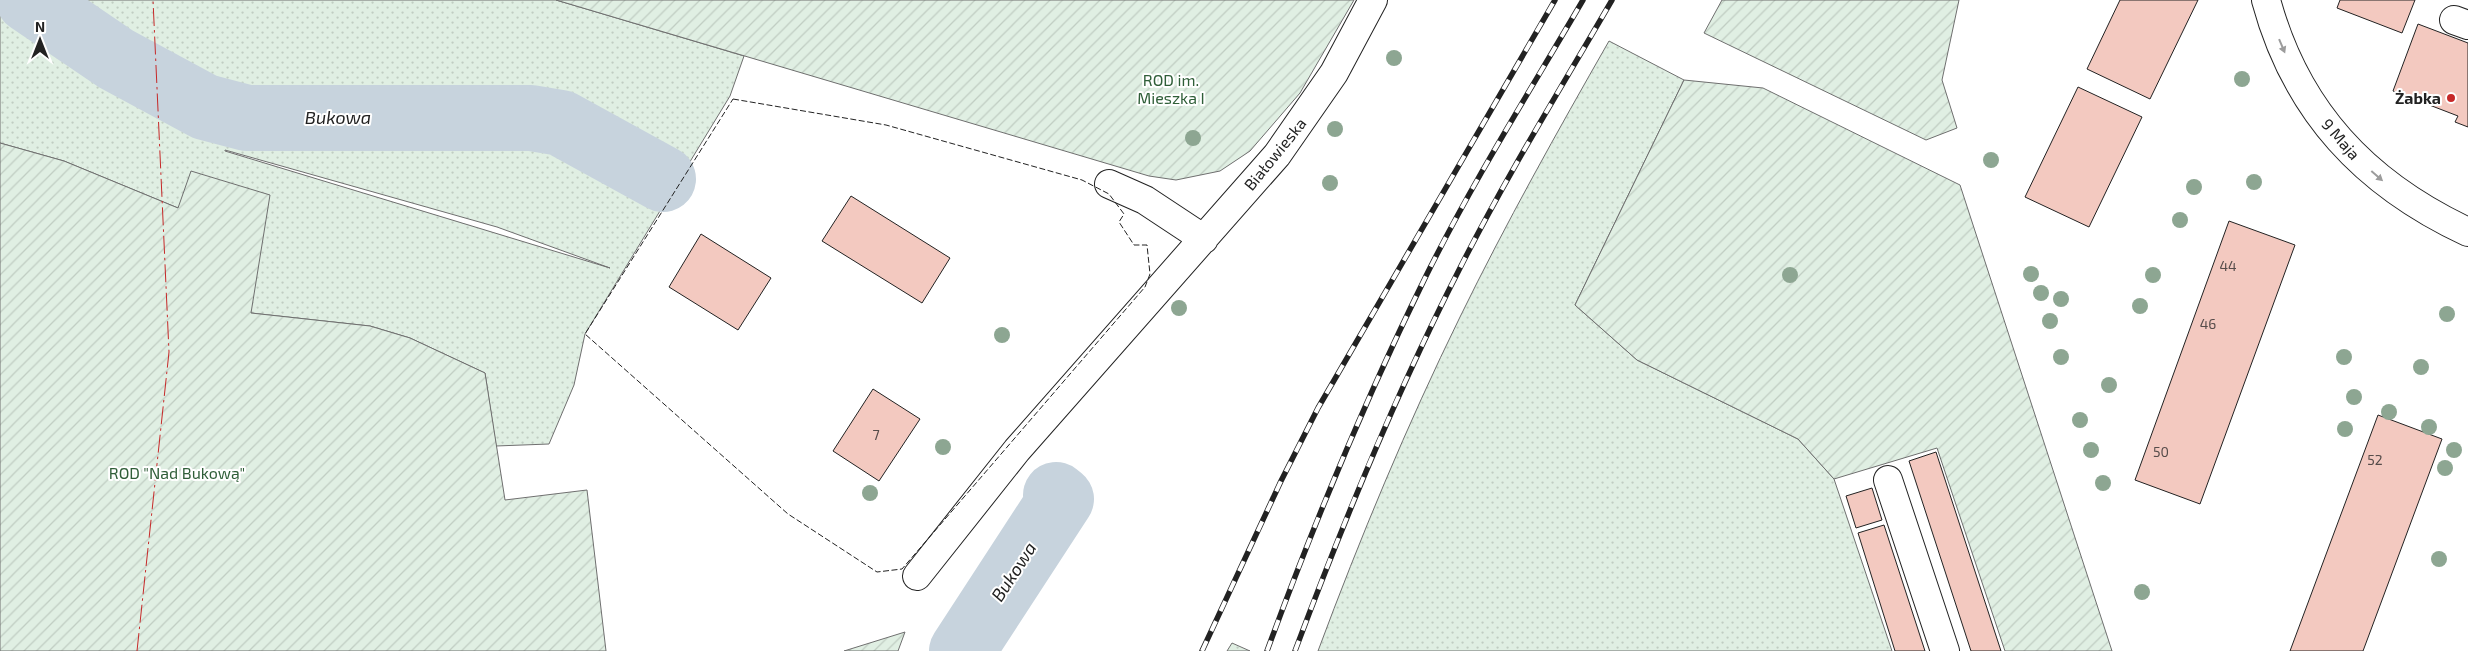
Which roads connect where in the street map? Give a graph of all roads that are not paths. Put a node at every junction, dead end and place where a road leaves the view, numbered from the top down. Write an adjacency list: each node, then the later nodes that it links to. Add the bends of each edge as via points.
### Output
1 (1373, 0): 5 (street, Białowieska, via 1334,73 1304,118 1277,155)
2 (2266, 0): 4 (street, 9 Maja, one-way to 4, via 2290,66 2331,130 2368,169 2405,198)
3 (1109, 184): 5 (street, via 1145,200)
4 (2468, 232)
5 (1204, 239): 7 (street, Białowieska, via 1017,450)
6 (1888, 480): 8 (street)
7 (917, 576)
8 (1945, 651)

